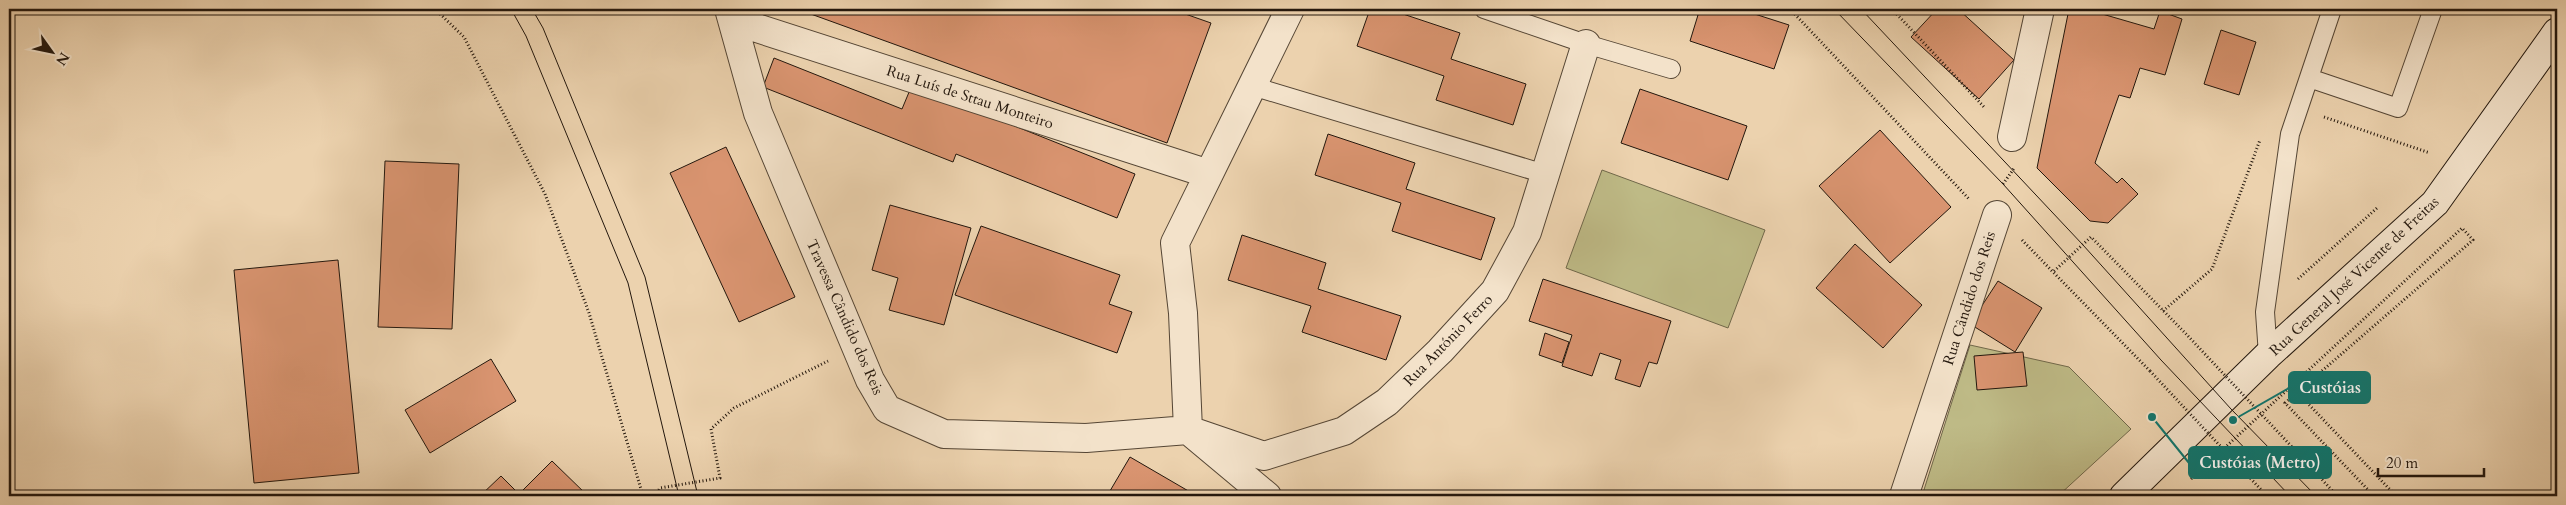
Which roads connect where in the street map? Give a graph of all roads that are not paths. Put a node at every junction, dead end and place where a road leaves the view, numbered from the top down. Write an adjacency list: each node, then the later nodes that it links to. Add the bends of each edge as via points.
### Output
1 (1484, 9): 8 (lane)
2 (2040, 9): 12 (street)
3 (2332, 9): 10 (lane)
4 (2433, 9): 10 (lane, via 2398,108)
5 (1280, 11): 11 (street)
6 (730, 14): 13 (street, Rua Luís de Sttau Monteiro); 17 (street, Travessa Cândido dos Reis, via 758,113 870,380 887,409 944,434 1086,438)
7 (2557, 32): 16 (street, Rua General José Vicente de Freitas, via 2435,202)
8 (1586, 44): 9 (lane); 14 (street, Rua António Ferro)
9 (1671, 69)
10 (2309, 78): 16 (lane, via 2290,134 2265,312)
11 (1252, 86): 13 (street); 14 (lane)
12 (2012, 137)
13 (1209, 174): 17 (street, via 1175,243 1183,313)
14 (1545, 174): 17 (street, Rua António Ferro, via 1527,232 1496,291 1387,402 1344,431 1264,456)
15 (1996, 220): 19 (street, Rua Cândido dos Reis)
16 (2268, 356): 20 (street, Rua General José Vicente de Freitas)
17 (1188, 430): 18 (street)
18 (1267, 496)
19 (1904, 496)
20 (2124, 496)

